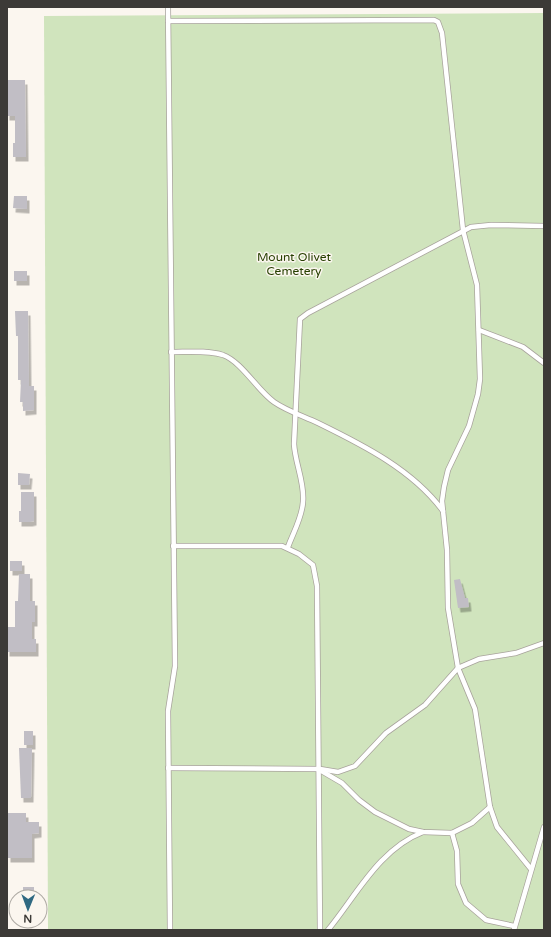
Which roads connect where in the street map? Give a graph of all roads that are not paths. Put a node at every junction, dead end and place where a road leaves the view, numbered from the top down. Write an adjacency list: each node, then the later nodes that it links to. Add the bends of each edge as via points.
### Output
1 (168, 7): 2 (lane)
2 (168, 21): 4 (lane, via 438,22 442,33); 6 (lane)
3 (544, 226): 4 (lane, via 480,225)
4 (463, 230): 5 (lane, via 477,285); 8 (lane, via 300,319)
5 (479, 330): 7 (lane, via 523,347); 9 (lane, via 478,394 469,426 448,470 442,501)
6 (171, 352): 8 (lane, via 224,356 234,362 273,401); 10 (lane)
7 (544, 363)
8 (296, 413): 9 (lane, via 390,463 424,489); 11 (lane, via 294,458 301,481 303,503)
9 (443, 511): 13 (lane, via 448,608)
10 (173, 546): 11 (lane); 14 (lane, via 175,666 168,711)
11 (288, 547): 15 (lane, via 313,566 317,578)
12 (544, 643): 13 (lane, via 516,653 479,659)
13 (458, 668): 15 (lane, via 425,705 386,732 355,766 338,772); 16 (lane, via 475,708)
14 (168, 768): 15 (lane); 22 (lane)
15 (318, 769): 18 (lane, via 342,783 375,812); 23 (lane)
16 (490, 807): 19 (lane, via 472,823); 20 (lane, via 497,827)
17 (544, 827): 20 (lane)
18 (422, 832): 19 (lane); 24 (lane, via 409,837 399,845 369,875)
19 (452, 833): 21 (lane, via 457,851 458,884 466,903 486,920)
20 (531, 869): 21 (lane)
21 (514, 928)
22 (170, 930)
23 (320, 930)
24 (328, 930)

